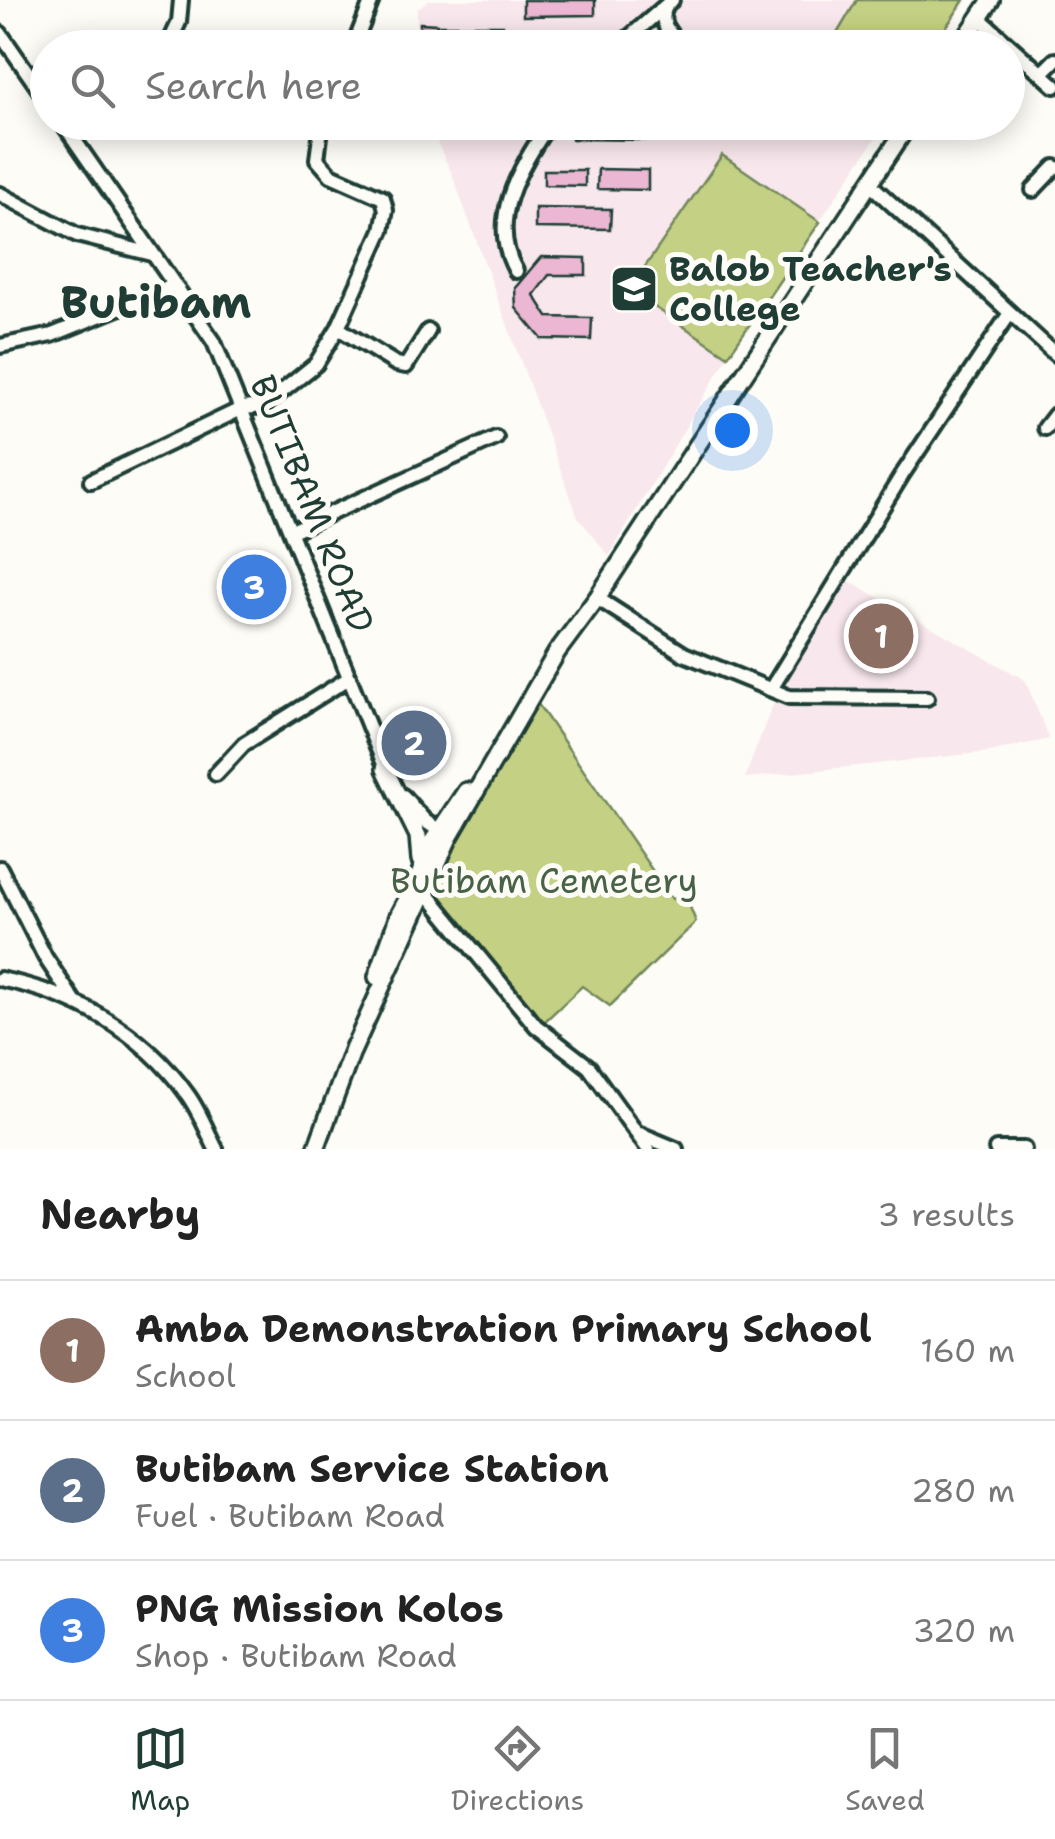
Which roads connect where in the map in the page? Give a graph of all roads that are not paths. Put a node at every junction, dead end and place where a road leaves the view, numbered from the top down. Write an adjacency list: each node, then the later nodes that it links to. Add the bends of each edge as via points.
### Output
1 (181, 0): 6 (street)
2 (372, 0): 7 (street)
3 (992, 0): 5 (main road)
4 (666, 1): 8 (street); 9 (street)
5 (979, 18): 10 (main road); 11 (street)
6 (175, 30)
7 (360, 30)
8 (636, 30)
9 (668, 30)
10 (971, 30)
11 (993, 30)
12 (0, 33): 16 (street)
13 (1025, 58): 15 (street)
14 (1055, 60): 15 (street)
15 (1042, 73): 17 (street)
16 (30, 76)
17 (1055, 86)
18 (78, 140): 26 (street, BUTIBAM ROAD)
19 (320, 140): 30 (street, via 317,159 331,175 383,198 386,210)
20 (538, 140): 27 (street, via 508,202 505,251)
21 (898, 140): 23 (main road)
22 (1055, 167): 24 (street)
23 (870, 184): 29 (street); 40 (main road)
24 (1033, 190)
25 (0, 194): 26 (street, via 77,234)
26 (152, 254): 28 (street, BUTIBAM ROAD)
27 (516, 271)
28 (176, 285): 32 (street, via 52,335); 34 (street, BUTIBAM ROAD, via 214,342)
29 (1010, 313): 33 (street); 42 (street)
30 (338, 328): 31 (street, via 406,366); 34 (street, via 316,364 264,406)
31 (428, 331)
32 (0, 346)
33 (1055, 354)
34 (242, 408): 38 (street); 39 (street, BUTIBAM ROAD)
35 (1055, 415): 36 (street)
36 (1044, 428)
37 (496, 438): 39 (street)
38 (91, 481)
39 (292, 530): 41 (street, BUTIBAM ROAD)
40 (597, 598): 42 (street, via 684,654); 46 (main road)
41 (349, 678): 44 (street, BUTIBAM ROAD); 45 (street, via 244,744)
42 (771, 690): 43 (street, via 789,697)
43 (927, 698)
44 (385, 769): 46 (street, BUTIBAM ROAD); 48 (main road, via 418,836)
45 (216, 774)
46 (440, 842): 48 (main road)
47 (0, 868): 50 (street)
48 (422, 885): 51 (street, via 536,1026 576,1054); 53 (main road, via 387,944)
49 (0, 980): 50 (street)
50 (75, 1003): 52 (street, via 122,1028 162,1064 189,1096)
51 (637, 1133): 54 (street); 55 (street)
52 (216, 1149)
53 (316, 1149)
54 (648, 1149)
55 (676, 1149)
56 (996, 1149): 57 (street)
57 (1024, 1149)

